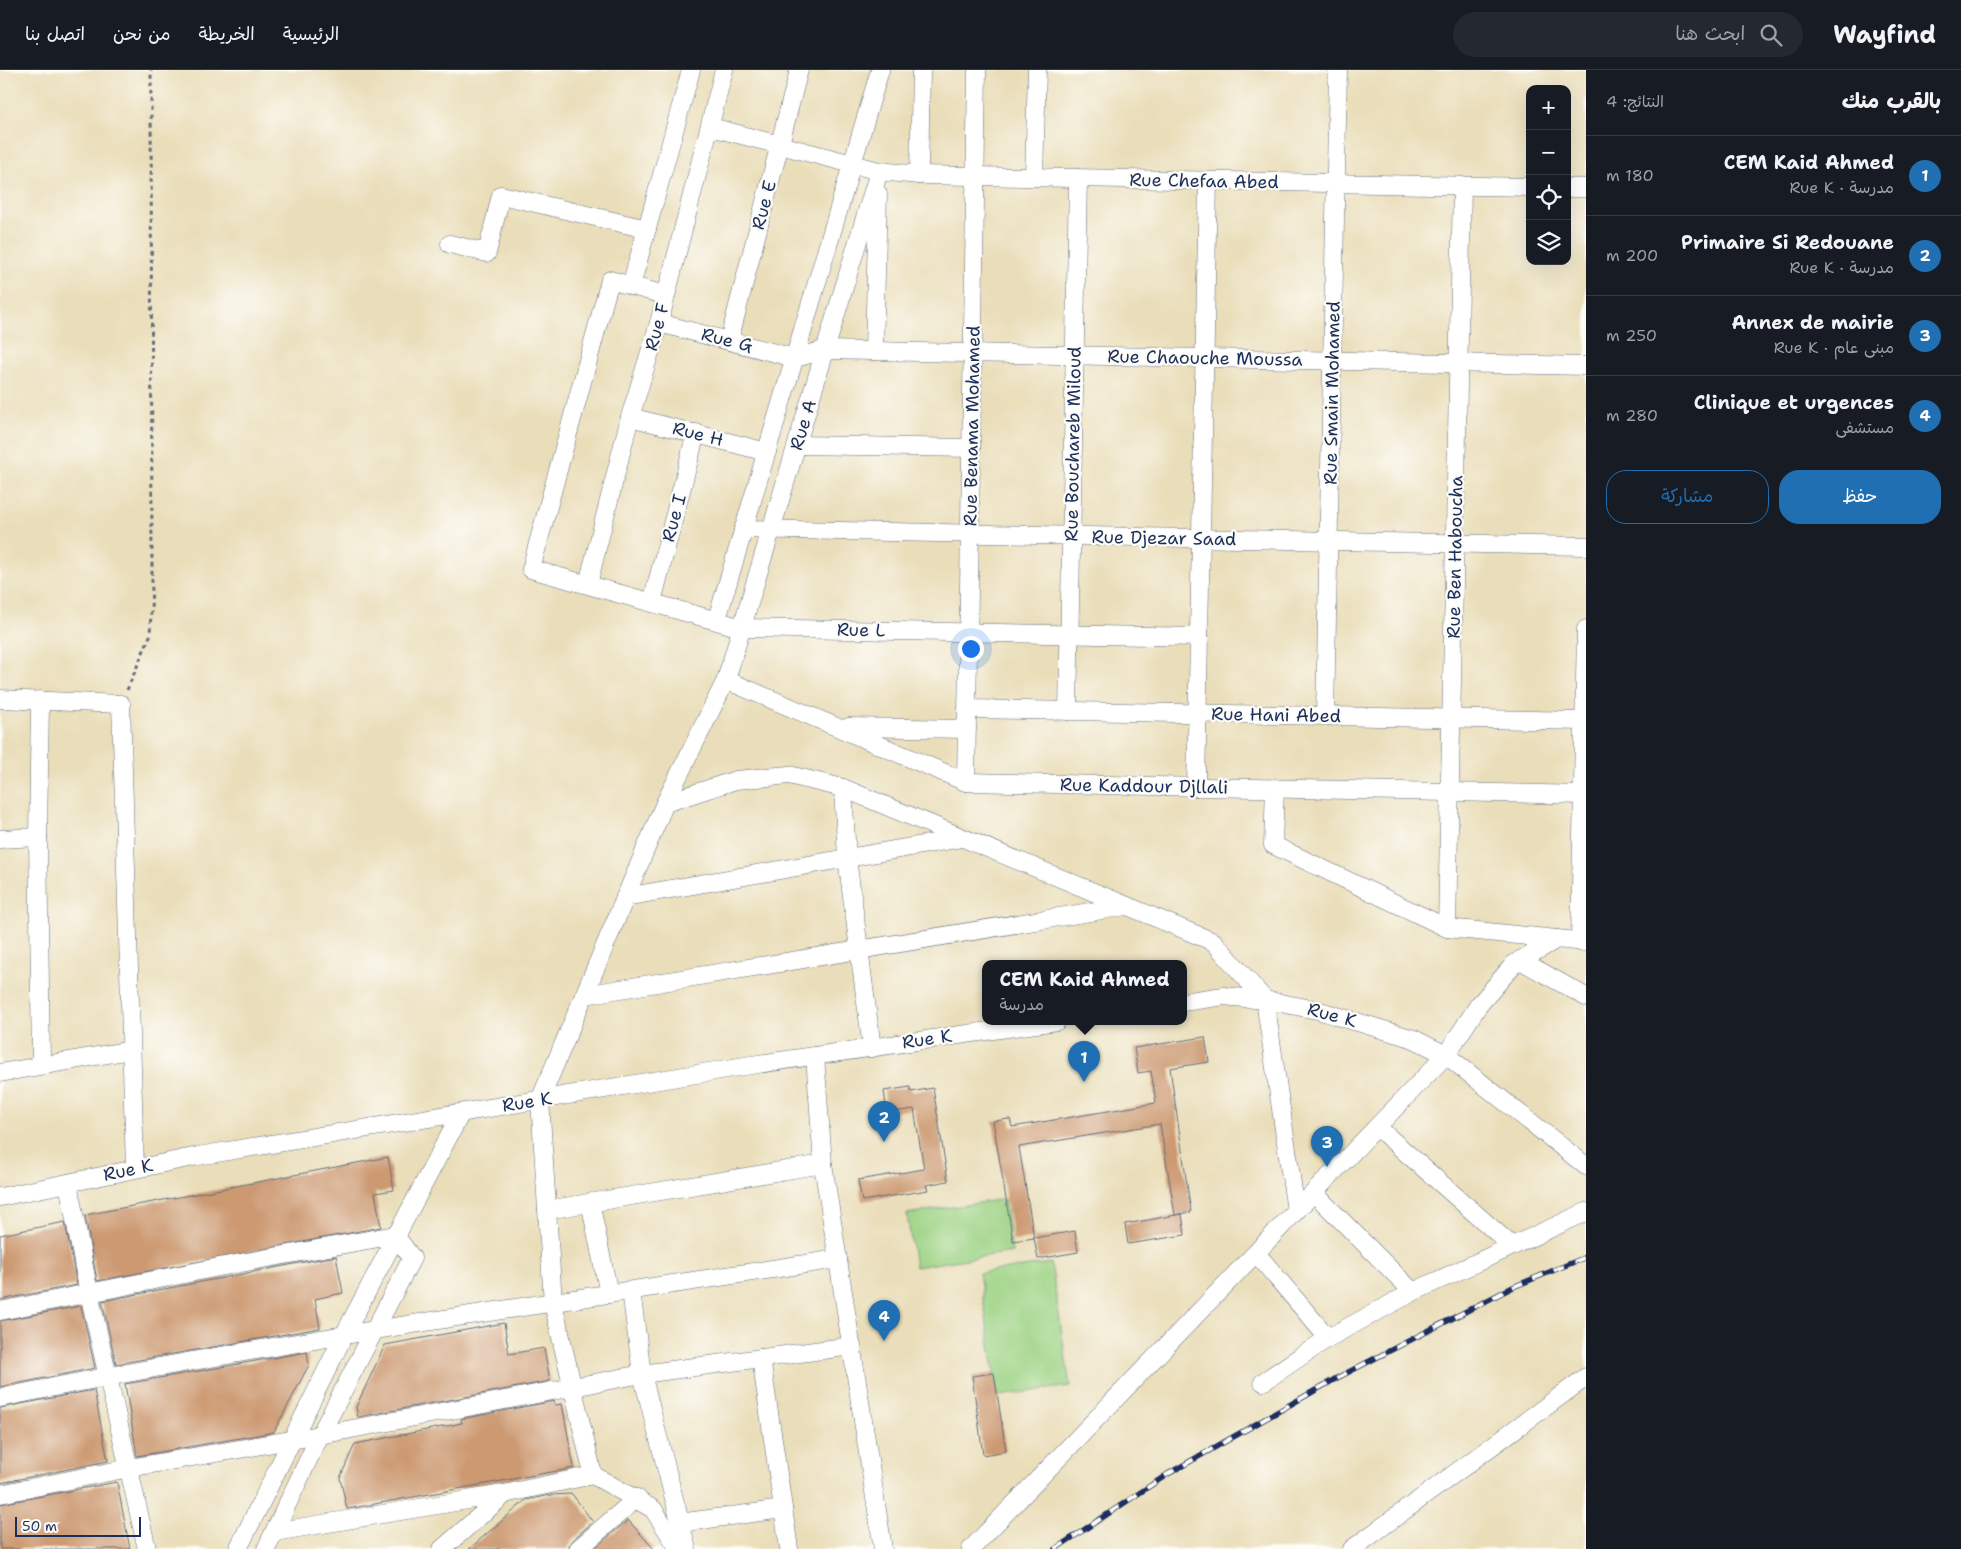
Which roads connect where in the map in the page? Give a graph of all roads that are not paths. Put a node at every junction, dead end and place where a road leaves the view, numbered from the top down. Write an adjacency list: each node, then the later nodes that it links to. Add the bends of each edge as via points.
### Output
1 (691, 70): 23 (street)
2 (724, 70): 9 (street, Rue F)
3 (799, 70): 10 (street, Rue E)
4 (880, 70): 11 (street)
5 (926, 70): 13 (street)
6 (977, 70): 14 (street, Rue Benama Mohamed)
7 (1037, 70): 15 (street)
8 (1338, 70): 18 (street, Rue Smain Mohamed)
9 (711, 127): 10 (street, Rue Chefaa Abed); 26 (street, Rue F)
10 (780, 145): 11 (street, Rue Chefaa Abed); 28 (street, Rue E)
11 (852, 164): 12 (street, Rue Chefaa Abed); 33 (street)
12 (879, 171): 13 (street, Rue Chefaa Abed); 29 (street, Rue A); 30 (street)
13 (919, 175): 14 (street, Rue Chefaa Abed)
14 (976, 176): 15 (street, Rue Chefaa Abed); 31 (street, Rue Benama Mohamed)
15 (1034, 177): 16 (street, Rue Chefaa Abed)
16 (1078, 178): 17 (street, Rue Chefaa Abed); 32 (street, Rue Bouchareb Miloud)
17 (1208, 181): 18 (street, Rue Chefaa Abed); 34 (street)
18 (1336, 184): 19 (street, Rue Chefaa Abed); 35 (street, Rue Smain Mohamed)
19 (1462, 186): 20 (street, Rue Chefaa Abed); 36 (street, Rue Ben Haboucha)
20 (1526, 187)
21 (1571, 188): 22 (street)
22 (1586, 188)
23 (647, 229): 24 (street, via 501,195 487,253); 25 (street)
24 (450, 244)
25 (632, 286): 26 (street); 51 (street, Rue L, via 610,280 531,569)
26 (665, 295): 27 (street, Rue F)
27 (659, 323): 28 (street, Rue G); 38 (street, Rue F)
28 (728, 341): 33 (street, Rue G)
29 (825, 350): 30 (street, Rue Chaouche Moussa); 33 (street, Rue Chaouche Moussa); 41 (street, Rue A)
30 (874, 351): 31 (street, Rue Chaouche Moussa)
31 (973, 353): 32 (street, Rue Chaouche Moussa); 42 (street, Rue Benama Mohamed)
32 (1075, 355): 34 (street, Rue Chaouche Moussa); 46 (street, Rue Bouchareb Miloud)
33 (795, 358): 40 (street)
34 (1204, 358): 35 (street, Rue Chaouche Moussa); 47 (street)
35 (1332, 360): 36 (street, Rue Chaouche Moussa); 48 (street, Rue Smain Mohamed)
36 (1459, 363): 37 (street, Rue Chaouche Moussa); 49 (street, Rue Ben Haboucha)
37 (1586, 366)
38 (630, 417): 39 (street, Rue H); 51 (street, Rue F)
39 (696, 434): 40 (street, Rue H); 52 (street, Rue I)
40 (768, 447): 41 (street, Rue H); 43 (street)
41 (797, 447): 42 (street, Rue H); 44 (street, Rue A)
42 (971, 448): 45 (street, Rue Benama Mohamed)
43 (743, 530): 44 (street, Rue Djezar Saad); 53 (street)
44 (770, 530): 45 (street, Rue Djezar Saad); 54 (street, Rue A)
45 (970, 534): 46 (street, Rue Djezar Saad); 56 (street, Rue Benama Mohamed)
46 (1071, 536): 47 (street, Rue Djezar Saad); 57 (street, Rue Bouchareb Miloud)
47 (1201, 538): 48 (street, Rue Djezar Saad); 58 (street)
48 (1329, 541): 49 (street, Rue Djezar Saad); 66 (street, Rue Smain Mohamed)
49 (1455, 544): 50 (street, Rue Djezar Saad); 67 (street, Rue Ben Haboucha)
50 (1586, 546)
51 (588, 584): 52 (street, Rue L)
52 (652, 602): 53 (street, Rue L)
53 (717, 619): 54 (street, Rue L)
54 (742, 628): 56 (street, Rue L); 60 (street, Rue A)
55 (1586, 629): 59 (street)
56 (969, 633): 57 (street, Rue L); 63 (street, Rue Benama Mohamed)
57 (1069, 634): 58 (street, Rue L); 64 (street, Rue Bouchareb Miloud)
58 (1199, 637): 65 (street)
59 (1586, 677): 68 (street)
60 (726, 680): 69 (street, Rue Kaddour Djllali); 77 (street, Rue A)
61 (0, 699): 62 (street)
62 (40, 700): 78 (street); 95 (street, via 121,704)
63 (968, 708): 64 (street, Rue Hani Abed); 70 (street, Rue Benama Mohamed)
64 (1068, 711): 65 (street, Rue Hani Abed)
65 (1197, 713): 66 (street, Rue Hani Abed); 72 (street)
66 (1325, 716): 67 (street, Rue Hani Abed)
67 (1452, 718): 68 (street, Rue Hani Abed); 75 (street, Rue Ben Haboucha)
68 (1584, 721): 76 (street)
69 (832, 727): 70 (street); 71 (street, Rue Kaddour Djllali, via 861,736)
70 (967, 729): 71 (street, Rue Benama Mohamed)
71 (966, 782): 72 (street, Rue Kaddour Djllali)
72 (1196, 787): 74 (street, Rue Kaddour Djllali)
73 (843, 788): 77 (street, via 789,776 736,780); 79 (street); 81 (street)
74 (1275, 788): 75 (street, Rue Kaddour Djllali); 84 (street, via 1273,845)
75 (1450, 792): 76 (street, Rue Kaddour Djllali); 84 (street, Rue Ben Haboucha)
76 (1584, 795): 86 (street)
77 (665, 803): 82 (street, Rue A)
78 (38, 837): 80 (street); 98 (street)
79 (962, 838): 81 (street); 83 (street)
80 (0, 839)
81 (847, 858): 82 (street); 87 (street)
82 (625, 897): 89 (street, Rue A)
83 (1126, 906): 87 (street); 91 (street, via 1214,942)
84 (1447, 928): 85 (street)
85 (1557, 939): 86 (street); 88 (street)
86 (1583, 942)
87 (860, 949): 89 (street); 94 (street)
88 (1520, 960): 90 (street); 96 (street, via 1478,1006)
89 (584, 995): 100 (street, Rue A)
90 (1586, 997)
91 (1265, 1000): 92 (street, Rue K, via 1224,996); 96 (street, Rue K, via 1317,1010 1414,1039); 111 (street)
92 (1187, 1001)
93 (1030, 1025): 94 (street, Rue K)
94 (872, 1048): 97 (street, Rue K)
95 (132, 1050): 98 (street); 105 (street)
96 (1446, 1055): 102 (street); 104 (street, Rue K)
97 (815, 1056): 100 (street, Rue K); 103 (street)
98 (41, 1065): 99 (street)
99 (0, 1073)
100 (540, 1100): 101 (street, Rue K); 110 (street)
101 (461, 1113): 105 (street, Rue K); 113 (street)
102 (1377, 1127): 107 (street); 114 (street)
103 (823, 1164): 109 (street); 116 (street)
104 (1586, 1166)
105 (135, 1168): 106 (street, Rue K)
106 (68, 1183): 108 (street, Rue K); 119 (street)
107 (1314, 1192): 111 (street); 118 (street)
108 (0, 1197)
109 (590, 1202): 110 (street); 120 (street)
110 (547, 1210): 121 (street)
111 (1296, 1211): 115 (street)
112 (1586, 1212): 114 (street)
113 (396, 1235): 119 (street); 123 (street, via 412,1258); 124 (street)
114 (1512, 1246): 118 (street)
115 (1256, 1253): 125 (street); 153 (street)
116 (838, 1259): 117 (street); 126 (street)
117 (630, 1291): 120 (street); 128 (street)
118 (1413, 1292): 125 (street)
119 (89, 1293): 122 (street); 129 (street)
120 (609, 1294): 121 (street)
121 (553, 1303): 123 (street); 132 (street)
122 (0, 1311)
123 (374, 1331): 124 (street); 134 (street)
124 (344, 1335): 129 (street); 135 (street)
125 (1328, 1338): 131 (street)
126 (852, 1346): 127 (street); 152 (street)
127 (761, 1358): 128 (street); 141 (street)
128 (642, 1374): 132 (street); 142 (street)
129 (109, 1376): 133 (street); 136 (street)
130 (1586, 1377): 154 (street)
131 (1264, 1382)
132 (575, 1388): 134 (street); 137 (street)
133 (0, 1398)
134 (320, 1436): 135 (street); 143 (street)
135 (293, 1440): 136 (street); 145 (street)
136 (129, 1468): 138 (street); 144 (street)
137 (594, 1475): 139 (street); 140 (street)
138 (0, 1494)
139 (504, 1494): 143 (street); 147 (street)
140 (637, 1498): 148 (street); 149 (street, via 653,1509)
141 (783, 1509): 142 (street); 151 (street)
142 (679, 1523): 150 (street)
143 (274, 1532): 146 (street)
144 (148, 1549)
145 (238, 1549)
146 (266, 1549)
147 (442, 1549)
148 (578, 1549)
149 (679, 1549)
150 (687, 1549)
151 (789, 1549)
152 (883, 1549)
153 (971, 1549)
154 (1352, 1549)

